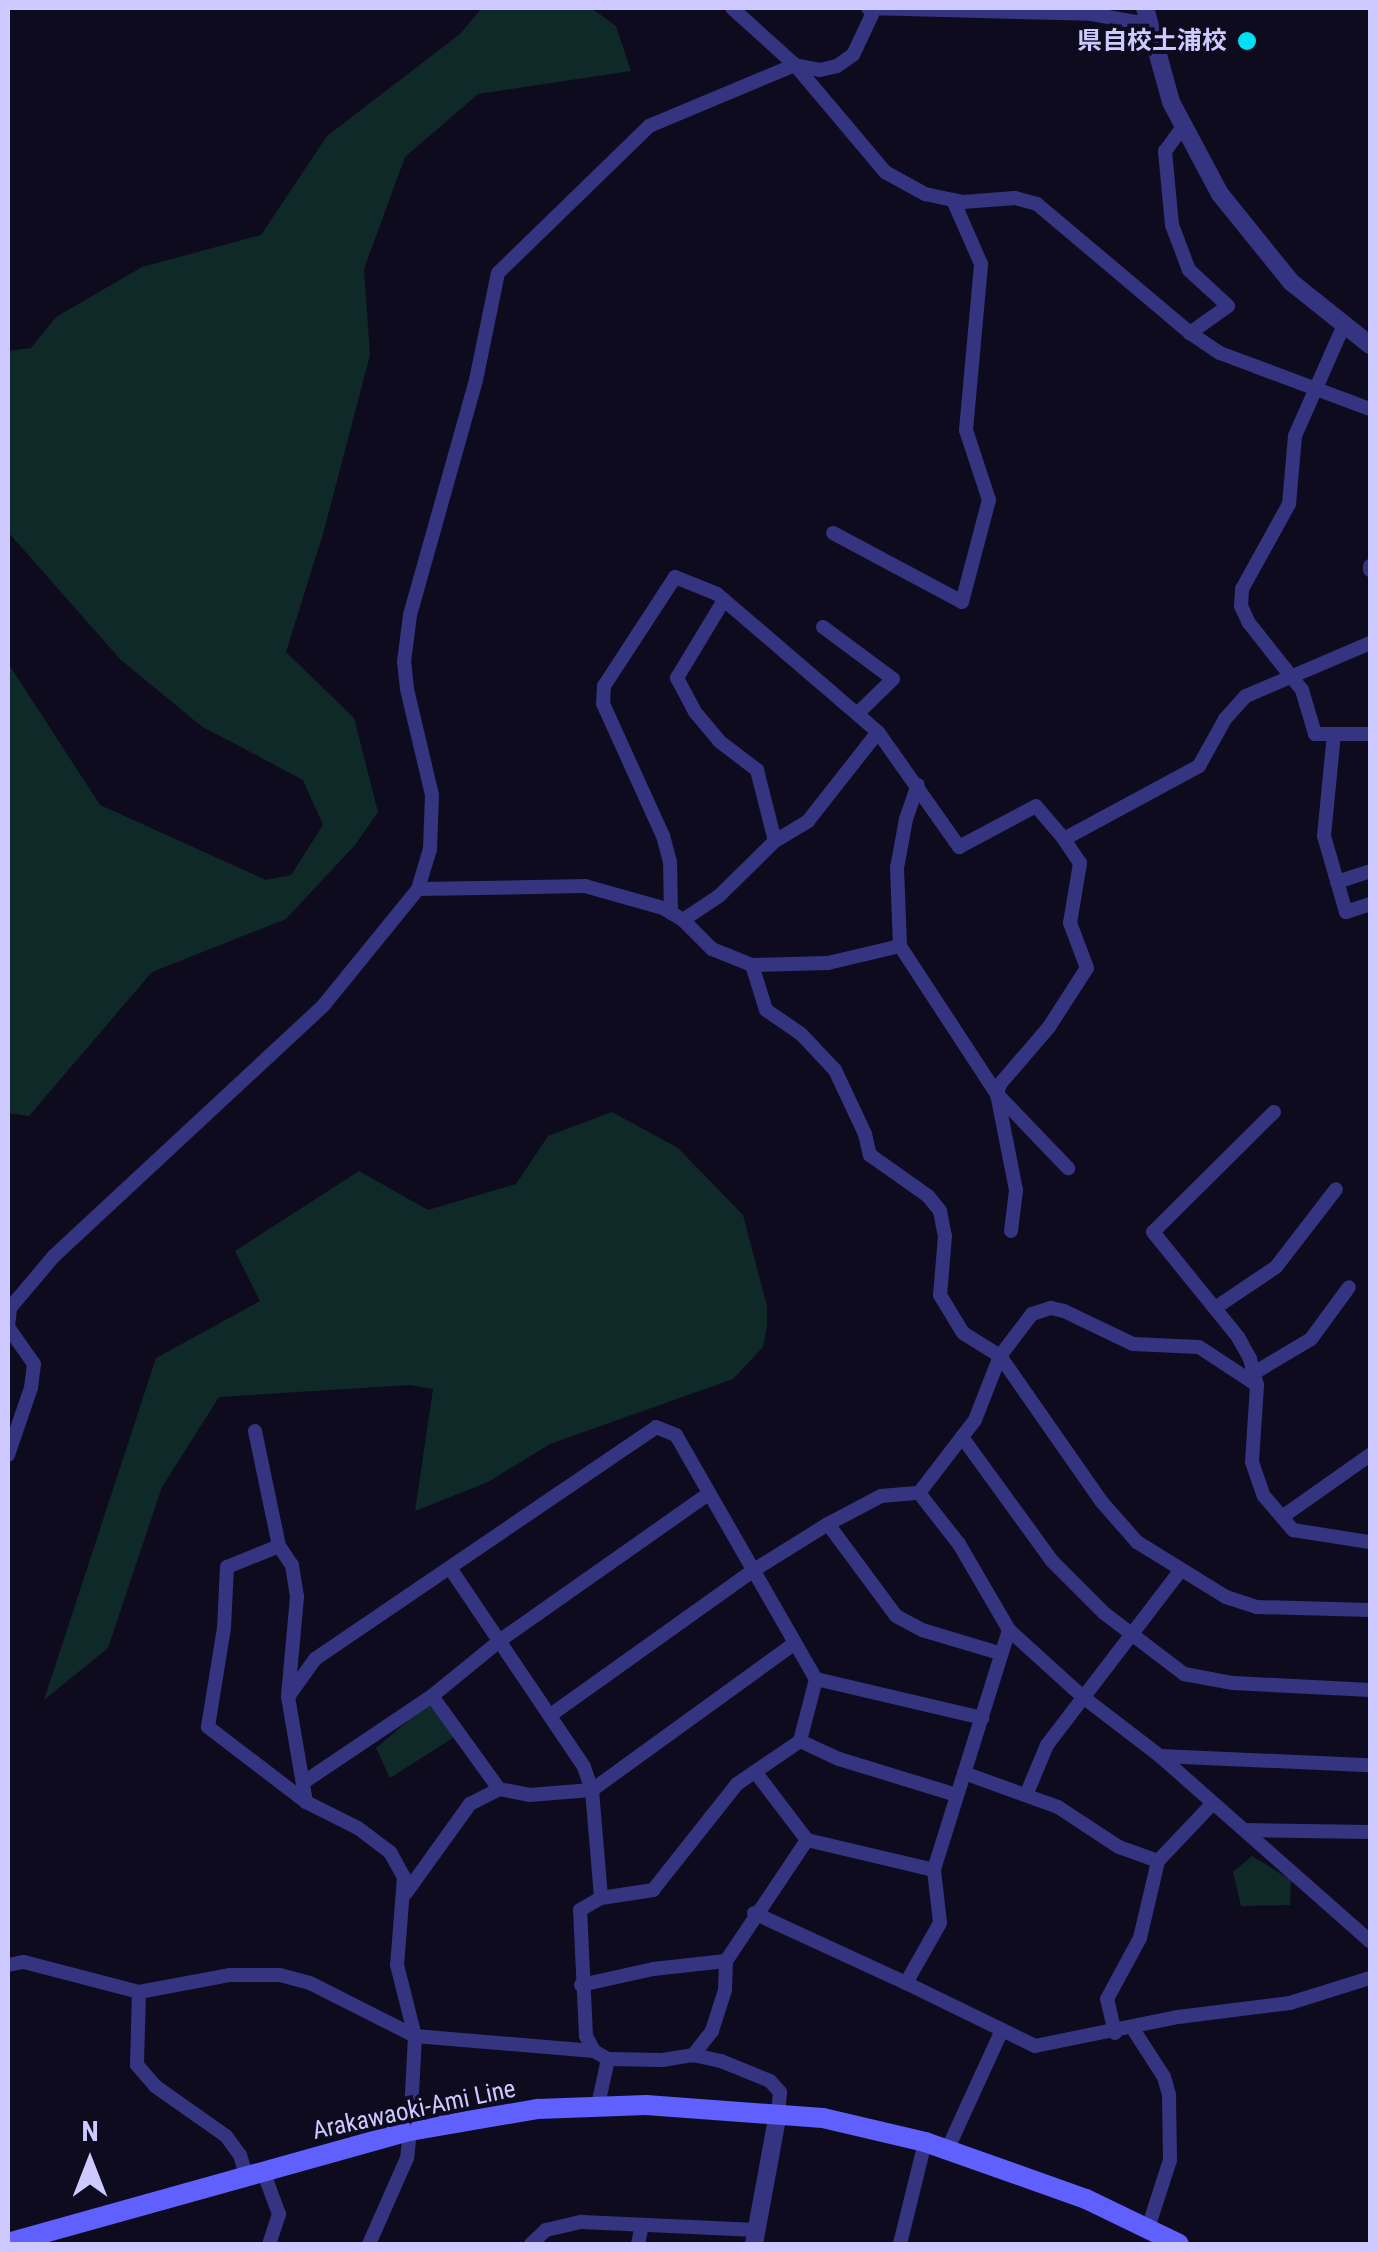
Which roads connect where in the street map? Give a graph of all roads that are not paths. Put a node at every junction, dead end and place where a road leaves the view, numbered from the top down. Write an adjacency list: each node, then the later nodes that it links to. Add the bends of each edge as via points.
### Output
1 (732, 8): 4 (street)
2 (872, 8): 3 (street); 4 (street, via 853,55 820,70)
3 (1147, 16): 5 (street)
4 (795, 64): 6 (street, via 885,172 925,194); 26 (street, via 649,126 498,272 476,380 410,615 407,690 432,796 430,849)
5 (1182, 128): 7 (street, via 1237,218 1291,282); 8 (street, via 1165,151 1172,225 1189,270 1228,306)
6 (953, 200): 8 (street, via 1038,204); 12 (street, via 981,264 966,430 989,500 962,602)
7 (1342, 327): 9 (street); 10 (street)
8 (1190, 333): 10 (street, via 1234,359)
9 (1370, 345)
10 (1318, 386): 11 (street); 16 (street, via 1295,436 1289,504 1242,589 1249,623)
11 (1370, 410)
12 (833, 532)
13 (724, 600): 17 (street); 23 (street, via 677,678 719,741 757,770); 28 (street, via 674,577 604,686 603,704 663,836)
14 (823, 627): 17 (street, via 893,679)
15 (1370, 643): 16 (street)
16 (1290, 675): 19 (street, via 1302,690 1315,734); 22 (street, via 1246,696 1199,766)
17 (858, 714): 18 (street)
18 (878, 732): 21 (street); 23 (street, via 808,821)
19 (1334, 734): 20 (street); 25 (street, via 1324,836)
20 (1370, 734)
21 (918, 785): 22 (street, via 959,848 1036,806); 29 (street, via 897,868)
22 (1064, 839): 31 (street, via 1080,863 1070,923 1086,968)
23 (774, 840): 28 (street, via 719,896)
24 (1370, 871): 25 (street)
25 (1338, 882): 27 (street, via 1346,912)
26 (418, 889): 28 (street, via 585,886); 43 (street, via 323,1006 54,1256 10,1308 8,1327 34,1364)
27 (1370, 904)
28 (677, 916): 30 (street, via 712,949)
29 (900, 946): 30 (street, via 828,963); 31 (street)
30 (752, 965): 38 (street, via 766,1010 835,1070 870,1154 940,1211 940,1294 964,1333)
31 (997, 1094): 33 (street); 35 (street, via 1016,1190)
32 (1274, 1112): 37 (street, via 1153,1232)
33 (1068, 1168)
34 (1336, 1188): 37 (street, via 1276,1268)
35 (1011, 1231)
36 (1348, 1287): 39 (street, via 1311,1340)
37 (1215, 1308): 39 (street, via 1238,1336)
38 (1000, 1356): 39 (street, via 1032,1314 1051,1308 1134,1344 1199,1347); 41 (street, via 976,1420); 52 (street, via 1101,1501 1138,1542)
39 (1256, 1379): 46 (street, via 1252,1462 1264,1496)
40 (255, 1431): 49 (street)
41 (962, 1437): 44 (street); 55 (street, via 1052,1561)
42 (1370, 1455): 46 (street)
43 (8, 1456)
44 (919, 1493): 47 (street, via 881,1496); 54 (street, via 959,1544)
45 (708, 1494): 50 (street, via 676,1434 656,1427); 51 (street); 56 (street)
46 (1282, 1517): 48 (street, via 1293,1530)
47 (828, 1524): 51 (street); 58 (street, via 896,1616)
48 (1370, 1542)
49 (279, 1546): 62 (street, via 292,1565 298,1597); 76 (street, via 227,1567 208,1727)
50 (450, 1568): 56 (street); 62 (street, via 314,1659)
51 (754, 1570): 57 (street); 64 (street)
52 (1180, 1570): 53 (street, via 1256,1607); 55 (street)
53 (1370, 1610)
54 (1008, 1630): 58 (street); 63 (street)
55 (1129, 1633): 60 (street, via 1184,1674); 63 (street)
56 (502, 1639): 61 (street); 64 (street)
57 (794, 1644): 59 (street); 73 (street)
58 (999, 1653): 65 (street)
59 (816, 1679): 65 (street); 66 (street)
60 (1370, 1690)
61 (432, 1696): 71 (street); 72 (street)
62 (288, 1697): 71 (street)
63 (1083, 1697): 67 (street); 74 (street, via 1047,1745)
64 (552, 1714): 73 (street)
65 (982, 1718): 70 (street)
66 (800, 1741): 69 (street); 75 (street, via 839,1760)
67 (1160, 1756): 68 (street); 77 (street)
68 (1370, 1765)
69 (756, 1773): 80 (street); 84 (street, via 737,1784 653,1890)
70 (964, 1773): 74 (street); 75 (street)
71 (304, 1782): 76 (street)
72 (499, 1789): 73 (street, via 529,1795); 83 (street, via 470,1804)
73 (592, 1790): 84 (street)
74 (1026, 1793): 81 (street, via 1119,1847)
75 (957, 1794): 82 (street)
76 (306, 1802): 83 (street, via 390,1852)
77 (1213, 1803): 78 (street); 81 (street)
78 (1244, 1830): 79 (street); 86 (street)
79 (1370, 1832)
80 (807, 1840): 82 (street); 85 (street)
81 (1158, 1861): 95 (street, via 1140,1938 1107,1999)
82 (934, 1870): 90 (street, via 940,1924)
83 (406, 1893): 96 (street, via 398,1965)
84 (601, 1898): 91 (street, via 580,1910)
85 (754, 1913): 87 (street); 90 (street)
86 (1370, 1941)
87 (726, 1961): 91 (street); 98 (street, via 712,2031)
88 (8, 1965): 92 (street, via 24,1962)
89 (1370, 1978): 93 (street, via 1290,2002)
90 (906, 1982): 94 (street)
91 (581, 1985): 97 (street)
92 (139, 1992): 96 (street, via 230,1976 280,1976 310,1983); 105 (street, via 138,2065 155,2086 226,2136)
93 (1134, 2029): 95 (street); 107 (street, via 1169,2095 1170,2160)
94 (1002, 2030): 95 (street, via 1035,2046); 104 (street)
95 (1114, 2034)
96 (414, 2036): 97 (street); 102 (street)
97 (594, 2051): 99 (street)
98 (693, 2055): 99 (street); 101 (street, via 770,2081 780,2092)
99 (608, 2059): 100 (street)
100 (598, 2105): 101 (main road, Arakawaoki-Ami Line); 102 (main road, Arakawaoki-Ami Line, via 538,2108)
101 (778, 2113): 103 (main road, Arakawaoki-Ami Line); 108 (street)
102 (410, 2131): 105 (main road, Arakawaoki-Ami Line); 111 (street, via 407,2158)
103 (925, 2142): 104 (main road, Arakawaoki-Ami Line); 114 (street)
104 (948, 2148): 107 (main road, Arakawaoki-Ami Line)
105 (254, 2173): 109 (main road, Arakawaoki-Ami Line); 110 (street, via 279,2214)
106 (642, 2225): 108 (street); 112 (street, via 582,2222 546,2230); 113 (street)
107 (1148, 2228): 115 (main road, Arakawaoki-Ami Line)
108 (756, 2237)
109 (8, 2244)
110 (269, 2244)
111 (369, 2244)
112 (531, 2244)
113 (638, 2244)
114 (900, 2244)
115 (1179, 2244)

